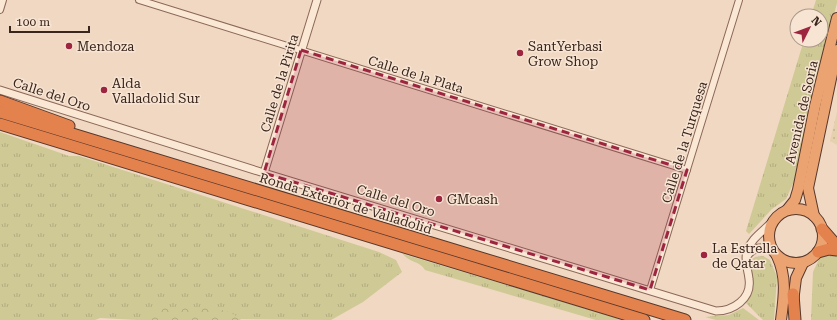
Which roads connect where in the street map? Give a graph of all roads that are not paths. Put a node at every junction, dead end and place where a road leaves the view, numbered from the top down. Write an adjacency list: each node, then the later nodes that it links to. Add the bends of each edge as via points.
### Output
1 (3, 0): 5 (street)
2 (138, 0): 7 (street, Calle de la Plata)
3 (317, 0): 7 (street, Calle de la Pirita)
4 (739, 0): 14 (street, Calle de la Turquesa)
5 (0, 10)
6 (837, 18): 16 (highway, Avenida de Soria, via 798,190)
7 (301, 50): 14 (street, Calle de la Plata); 15 (street, Calle de la Pirita)
8 (837, 50): 17 (highway, Avenida de Soria, via 808,188)
9 (0, 90): 15 (street, Calle del Oro)
10 (0, 101): 13 (highway, via 114,142)
11 (0, 112): 13 (highway, Ronda Exterior de Valladolid)
12 (0, 124): 20 (highway, Ronda Exterior de Valladolid)
13 (136, 153): 20 (highway, Ronda Exterior de Valladolid)
14 (687, 170): 28 (street, Calle de la Turquesa)
15 (264, 173): 28 (street, Calle del Oro)
16 (787, 210): 17 (highway, via 803,210); 18 (highway)
17 (814, 216): 19 (highway)
18 (771, 223): 25 (highway, via 768,235); 26 (street, via 749,245)
19 (822, 230): 22 (highway); 24 (highway, via 822,242)
20 (388, 236): 21 (highway, Ronda Exterior de Valladolid)
21 (416, 244): 30 (highway, Ronda Exterior de Valladolid); 31 (highway, Ronda Exterior de Valladolid)
22 (837, 246)
23 (837, 250): 24 (highway)
24 (818, 252): 27 (highway)
25 (774, 253): 26 (street, via 765,247 756,248); 27 (highway, via 789,263); 32 (highway, via 782,267 784,281)
26 (746, 260): 28 (street, Calle del Oro, via 750,279 748,291 741,302 729,309 709,310)
27 (803, 263): 29 (highway, via 797,273)
28 (650, 290)
29 (793, 294): 33 (highway); 34 (highway)
30 (644, 320)
31 (685, 320)
32 (781, 320)
33 (791, 320)
34 (795, 320)

